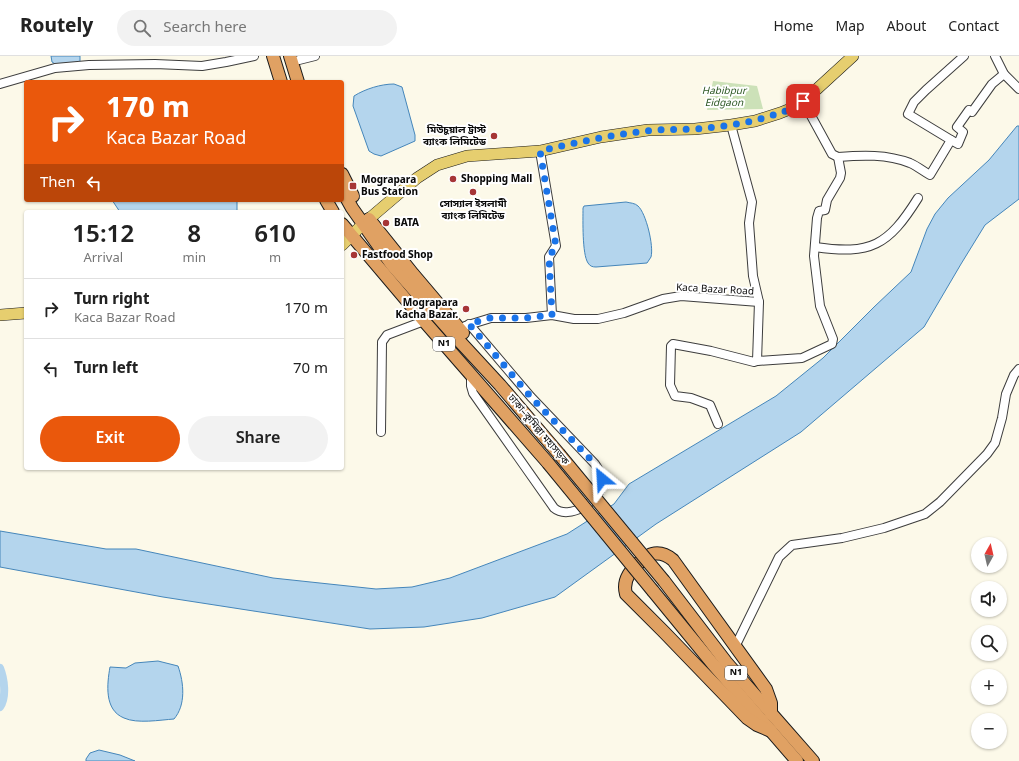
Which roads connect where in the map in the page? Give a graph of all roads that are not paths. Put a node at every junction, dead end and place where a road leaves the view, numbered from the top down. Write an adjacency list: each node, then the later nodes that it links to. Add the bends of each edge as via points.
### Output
1 (254, 56): 12 (street, via 202,66 155,64 55,68)
2 (273, 56): 9 (highway)
3 (314, 56): 7 (street)
4 (853, 56): 14 (main road)
5 (964, 56): 16 (street, via 914,102 908,114)
6 (994, 56): 8 (street)
7 (295, 57): 10 (highway); 11 (highway)
8 (1004, 74): 13 (street); 16 (street, via 992,84 972,112 969,110 956,127 962,132 958,144)
9 (280, 80)
10 (298, 80)
11 (305, 80)
12 (0, 84)
13 (1019, 89)
14 (803, 101): 15 (main road, via 780,113); 18 (street, via 832,154)
15 (730, 125): 17 (main road, via 648,130); 27 (street, via 752,202 749,223 753,276)
16 (951, 140): 18 (street, via 930,175 912,164 890,158 868,155)
17 (540, 151): 22 (main road, via 467,156 437,166 416,178); 30 (street, via 556,246 549,257)
18 (838, 157): 26 (street, via 840,178 827,200 825,210 819,211)
19 (344, 178): 22 (highway)
20 (344, 193): 22 (highway, ঢাকা–কুমিল্লা মহাসড়ক / N1)
21 (918, 198): 26 (street, via 907,215 885,239 868,247 856,249)
22 (366, 222): 24 (main road); 32 (highway); 36 (highway, ঢাকা–কুমিল্লা মহাসড়ক / N1, via 392,265)
23 (344, 227): 24 (highway, ঢাকা–কুমিল্লা মহাসড়ক / N1)
24 (351, 236): 25 (main road); 31 (highway, ঢাকা–কুমিল্লা মহাসড়ক / N1)
25 (344, 243)
26 (815, 247): 33 (street, via 820,306 833,340 832,344 802,358)
27 (759, 302): 30 (street, Kaca Bazar Road, via 681,296 663,299 624,314 598,319 574,319); 33 (street)
28 (24, 313): 29 (main road)
29 (0, 315)
30 (552, 315): 32 (street, Kaca Bazar Road, via 490,318)
31 (424, 322): 35 (highway, ঢাকা–কুমিল্লা মহাসড়ক / N1); 38 (street, via 387,335 382,342)
32 (464, 326): 35 (street, via 595,464 601,475 602,485 593,500 570,512 561,512 554,508 473,393); 36 (highway)
33 (757, 361): 37 (street, via 691,346 671,346 670,385 675,396 710,404)
34 (1019, 369): 39 (street, via 1006,394 995,442 987,454 940,502 925,514 890,526 842,538 792,545 779,557)
35 (471, 374): 41 (highway, ঢাকা–কুমিল্লা মহাসড়ক / N1, bridge)
36 (516, 404): 40 (highway, ঢাকা–কুমিল্লা মহাসড়ক / N1, bridge)
37 (718, 424)
38 (381, 432)
39 (735, 647): 40 (highway, via 766,689 771,703); 41 (highway, via 668,556 653,554 631,570 625,582 626,594 747,718)
40 (771, 714): 43 (highway, ঢাকা–কুমিল্লা মহাসড়ক / N1)
41 (771, 731): 42 (highway, ঢাকা–কুমিল্লা মহাসড়ক / N1)
42 (797, 761)
43 (813, 761)

